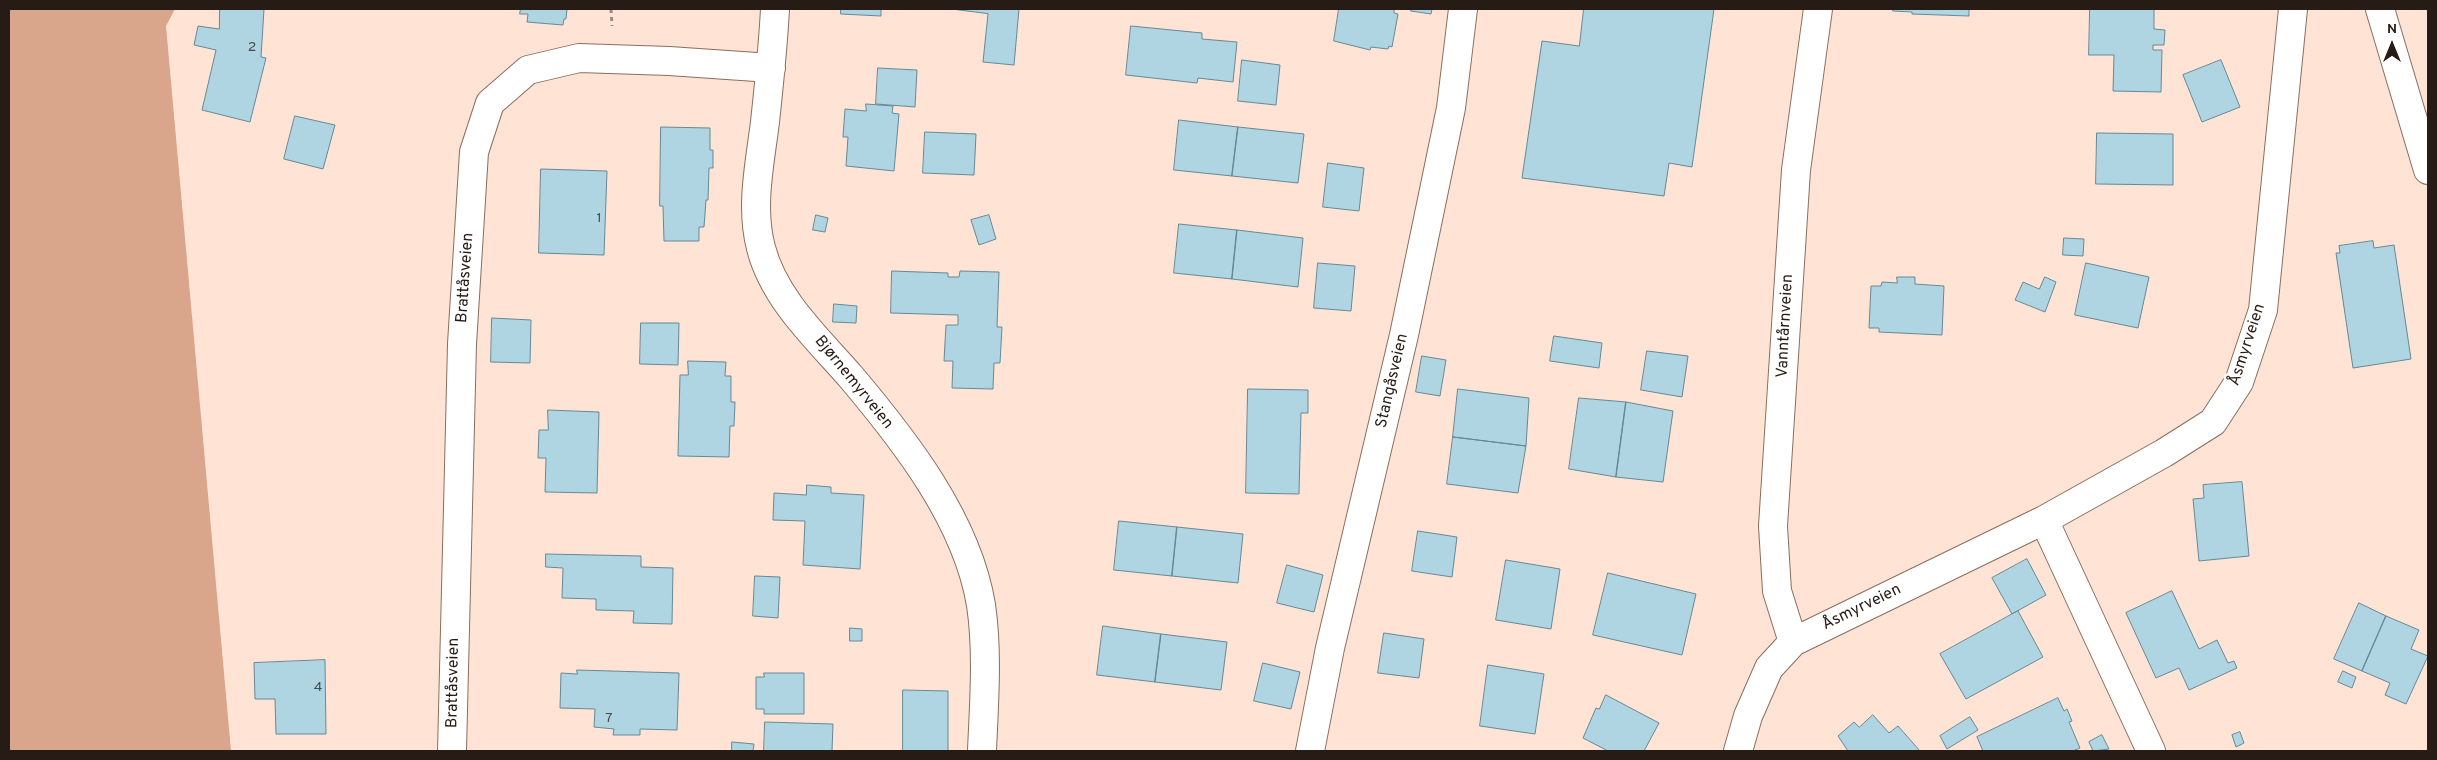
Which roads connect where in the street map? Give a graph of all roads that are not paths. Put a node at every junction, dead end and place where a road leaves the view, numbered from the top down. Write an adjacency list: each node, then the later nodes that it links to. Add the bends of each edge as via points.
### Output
1 (775, 9): 6 (street, Bjørnemyrveien)
2 (1463, 9): 12 (street, Stangåsveien, via 1451,108 1404,335 1330,648)
3 (1818, 9): 9 (street, Vanntårnveien, via 1796,170 1773,526 1777,591)
4 (2294, 9): 8 (street, Åsmyrveien, via 2262,310 2239,382 2213,422)
5 (2380, 9): 7 (street)
6 (771, 68): 10 (street, Brattåsveien, via 579,58 528,70 490,103 474,152 462,344); 11 (street, Bjørnemyrveien, via 758,182 756,222 761,248 771,277 793,310 926,473 967,558 981,605 985,672)
7 (2428, 170)
8 (2044, 520): 9 (street, Åsmyrveien); 14 (street)
9 (1793, 642): 13 (street, Åsmyrveien, via 1769,668 1748,716)
10 (452, 751)
11 (982, 751)
12 (1310, 751)
13 (1738, 751)
14 (2151, 751)

